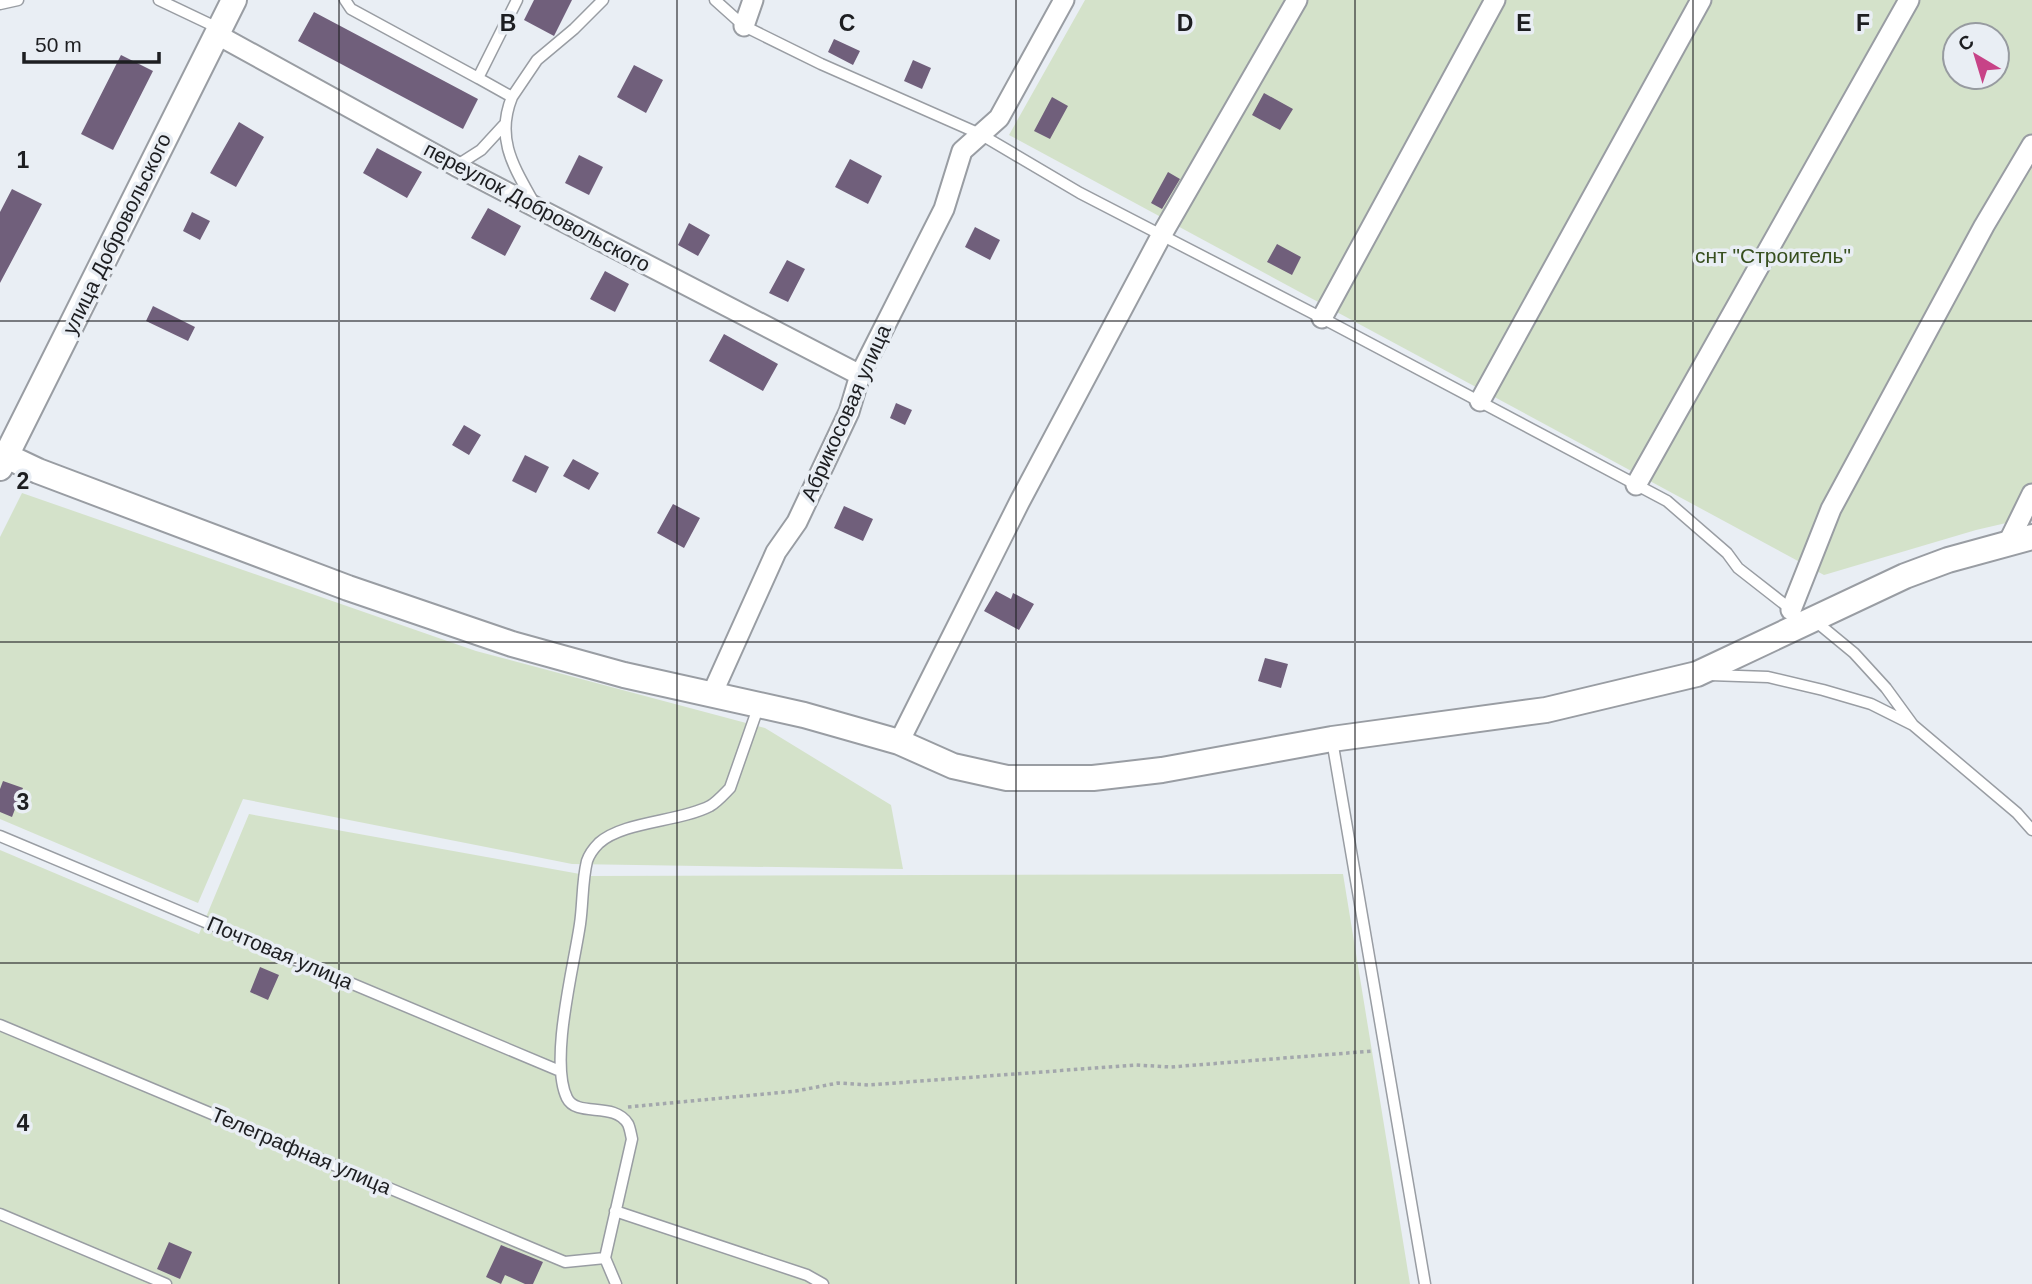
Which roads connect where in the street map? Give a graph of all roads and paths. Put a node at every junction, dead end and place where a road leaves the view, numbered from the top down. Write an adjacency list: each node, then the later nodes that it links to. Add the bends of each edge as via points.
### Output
1 (18, 0): 14 (lane)
2 (159, 0): 16 (lane)
3 (234, 0): 16 (street, улица Добровольского)
4 (345, 0): 17 (lane, via 351,9)
5 (517, 0): 17 (lane)
6 (603, 0): 18 (lane, via 537,60)
7 (715, 0): 15 (lane)
8 (753, 0): 15 (street)
9 (1064, 0): 20 (street, Абрикосовая улица, via 999,118)
10 (1297, 0): 24 (street)
11 (1495, 0): 25 (street)
12 (1701, 0): 27 (street)
13 (1909, 0): 29 (street)
14 (0, 4)
15 (744, 26): 20 (lane)
16 (217, 31): 22 (street, переулок Добровольского); 28 (street, улица Добровольского)
17 (478, 78): 18 (lane)
18 (512, 97): 19 (lane)
19 (504, 125): 22 (lane, via 481,150); 23 (lane, via 510,159)
20 (980, 134): 24 (lane); 26 (street, Абрикосовая улица, via 962,151 944,209)
21 (2032, 145): 32 (street, via 1831,509)
22 (456, 166): 23 (street, переулок Добровольского)
23 (537, 208): 26 (street, переулок Добровольского)
24 (1161, 236): 25 (lane); 38 (street)
25 (1322, 318): 27 (lane)
26 (860, 375): 34 (street, Абрикосовая улица, via 849,412 797,522 775,552)
27 (1480, 401): 29 (lane)
28 (2, 459): 34 (street, via 512,644)
29 (1636, 485): 32 (lane, via 1667,501 1738,568)
30 (2032, 494): 31 (street)
31 (2020, 540): 32 (street)
32 (1802, 615): 33 (street); 36 (lane, via 1854,653)
33 (1697, 674): 36 (lane, via 1768,677 1824,690 1871,704); 37 (street, via 1546,710)
34 (712, 694): 35 (street)
35 (759, 705): 38 (street); 43 (lane, via 730,788 721,797 686,814 615,833 588,858 567,991)
36 (1913, 725): 39 (lane)
37 (1332, 739): 38 (street, via 1093,778 1007,778 953,765); 42 (lane)
38 (899, 742)
39 (2032, 830)
40 (0, 836): 43 (lane, Почтовая улица)
41 (0, 1024): 47 (lane, Телеграфная улица, via 565,1262)
42 (1385, 1051): 44 (path, via 868,1085 838,1083); 51 (lane)
43 (561, 1071): 44 (lane, via 571,1103)
44 (613, 1111): 45 (lane, via 628,1123 632,1139)
45 (615, 1211): 47 (lane); 50 (lane)
46 (0, 1214): 48 (lane)
47 (605, 1258): 49 (lane)
48 (166, 1284)
49 (615, 1284)
50 (823, 1284)
51 (1424, 1284)

